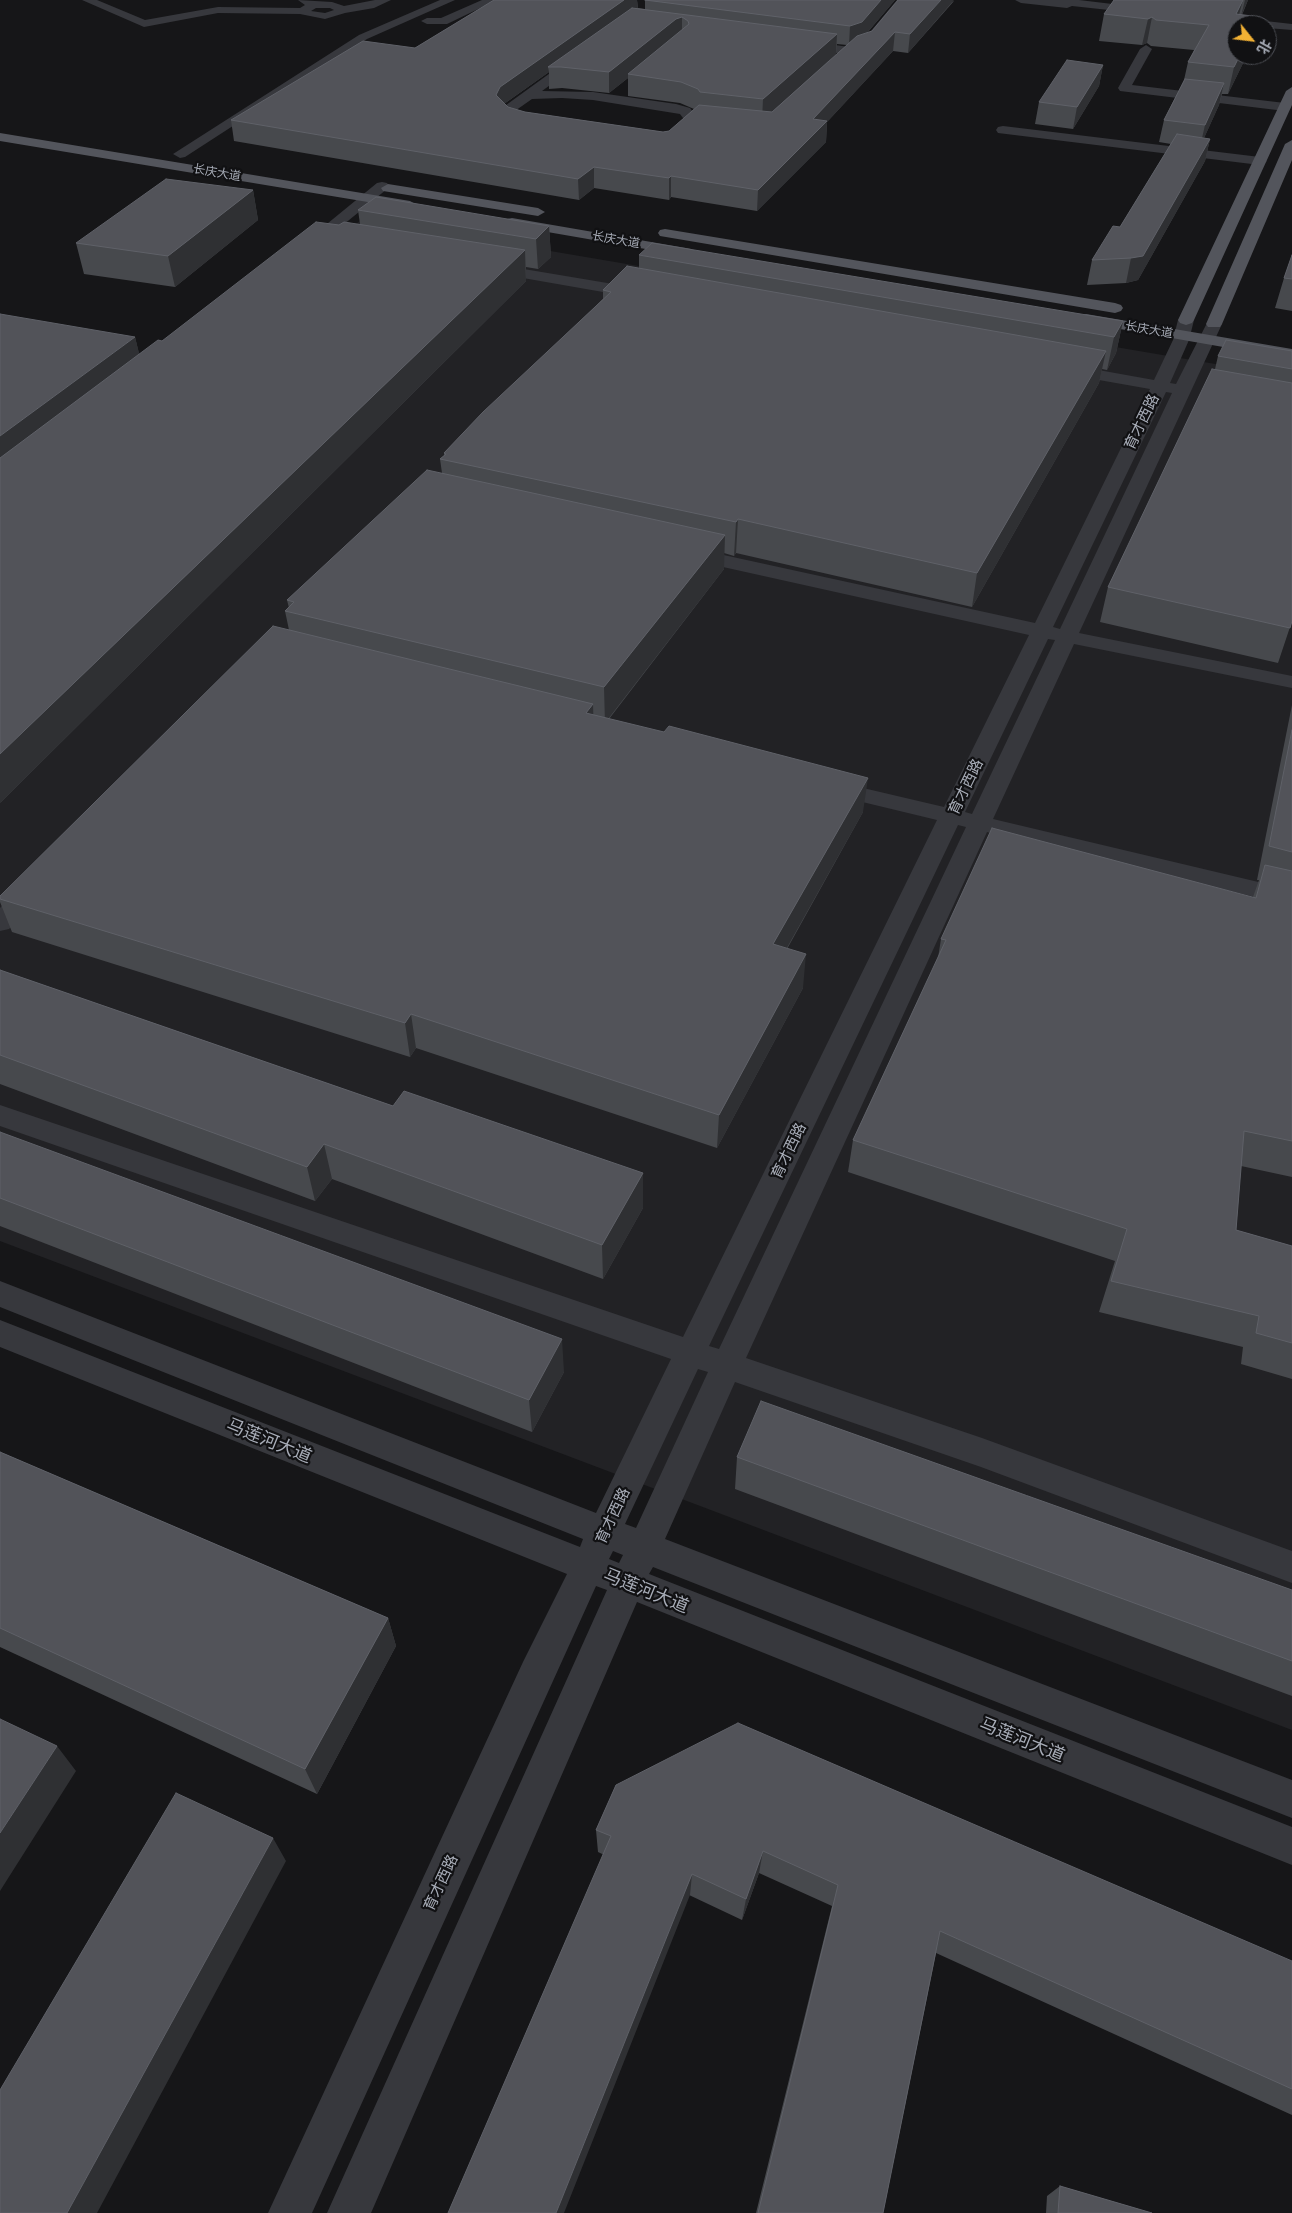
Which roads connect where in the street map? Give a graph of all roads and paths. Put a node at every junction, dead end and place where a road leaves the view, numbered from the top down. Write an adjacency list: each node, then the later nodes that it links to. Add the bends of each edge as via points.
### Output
1 (88, 0): 8 (street, via 144,24 218,10)
2 (385, 0): 8 (street, via 338,15 313,16)
3 (449, 0): 9 (street)
4 (491, 0): 9 (street, via 443,22)
5 (903, 0): 18 (street, via 865,46)
6 (1021, 0): 7 (street, via 1157,14)
7 (1049, 0)
8 (307, 5)
9 (408, 19): 31 (street, via 359,34)
10 (1227, 22): 11 (street, via 1210,20)
11 (1227, 23)
12 (1277, 27): 14 (street)
13 (1277, 28): 14 (street)
14 (1292, 29)
15 (791, 42): 18 (street)
16 (1146, 49): 24 (street, via 1124,88)
17 (591, 50): 22 (street)
18 (850, 50): 19 (street)
19 (836, 63)
20 (628, 86): 23 (street)
21 (1292, 91): 24 (main road, 育才西路)
22 (529, 95): 23 (street, via 562,94); 26 (street, via 505,115 515,123)
23 (612, 99): 30 (street, via 676,108 698,119)
24 (1285, 107): 32 (main road, 育才西路)
25 (0, 124): 31 (main road, 长庆大道)
26 (548, 129)
27 (1003, 130): 32 (street)
28 (0, 137): 34 (main road, 长庆大道)
29 (1292, 144): 33 (main road, 育才西路)
30 (663, 147)
31 (180, 154): 34 (main road, 长庆大道)
32 (1260, 161): 45 (main road, 育才西路)
33 (1288, 165): 45 (main road, 育才西路)
34 (369, 191): 35 (main road, 长庆大道); 37 (street); 40 (main road, 长庆大道)
35 (614, 225)
36 (653, 231): 43 (main road, 长庆大道)
37 (310, 239): 38 (street); 39 (street)
38 (336, 243)
39 (291, 254)
40 (704, 255)
41 (474, 266): 42 (street, via 616,297)
42 (662, 297)
43 (1128, 310)
44 (1074, 317): 45 (main road, 长庆大道)
45 (1198, 327): 46 (main road, 长庆大道); 48 (street, 育才西路)
46 (1292, 354)
47 (1052, 367): 48 (street)
48 (1181, 390): 50 (street, 育才西路)
49 (666, 549): 50 (street)
50 (1054, 634): 51 (street); 53 (street, 育才西路); 54 (street, 育才西路)
51 (1292, 682)
52 (806, 781): 53 (street)
53 (951, 817): 54 (street); 61 (street, 育才西路)
54 (980, 824): 56 (street); 62 (street, 育才西路)
55 (46, 874): 57 (street)
56 (1292, 898)
57 (0, 923)
58 (0, 1115): 61 (street)
59 (0, 1294): 63 (street)
60 (0, 1333): 66 (street, 马莲河大道)
61 (691, 1352): 62 (street); 63 (street, 育才西路)
62 (727, 1365): 64 (street, 育才西路); 65 (street, via 982,1453)
63 (605, 1532): 64 (street); 66 (street, 育才西路)
64 (644, 1548): 67 (street, 育才西路); 68 (street)
65 (1292, 1567)
66 (588, 1568): 67 (street, 马莲河大道); 70 (street, 育才西路)
67 (627, 1584): 69 (street, 马莲河大道); 71 (street, 育才西路)
68 (1292, 1799)
69 (1292, 1846)
70 (290, 2213)
71 (348, 2213)

